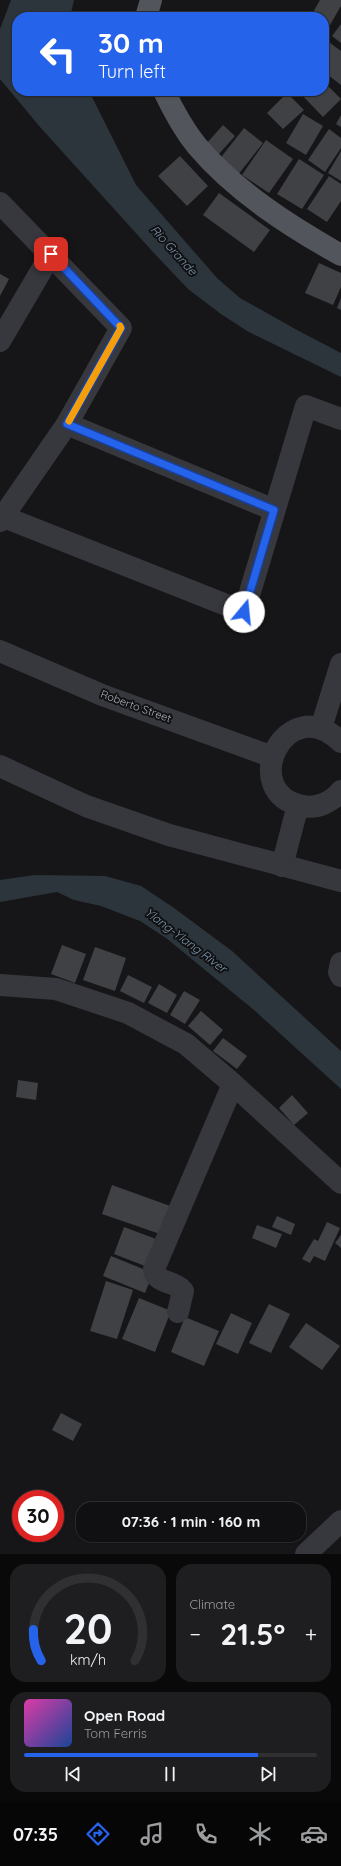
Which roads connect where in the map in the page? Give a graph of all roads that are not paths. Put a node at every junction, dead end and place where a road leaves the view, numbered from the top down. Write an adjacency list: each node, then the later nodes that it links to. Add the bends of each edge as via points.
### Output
1 (151, 0): 2 (main road)
2 (147, 12)
3 (167, 96): 6 (main road, via 196,144 216,167 285,221)
4 (0, 204): 5 (street)
5 (51, 254): 7 (street); 9 (street, via 121,328)
6 (341, 255)
7 (0, 341)
8 (341, 419): 10 (street, via 306,406)
9 (67, 424): 10 (street); 11 (street)
10 (274, 510): 11 (street, via 244,612)
11 (2, 519)
12 (0, 651): 16 (street, Roberto Street, via 102,695)
13 (341, 664): 14 (street)
14 (321, 728): 15 (street); 16 (street, via 294,730 280,741)
15 (341, 742)
16 (273, 757): 19 (street, via 270,766 277,790)
17 (0, 766): 20 (street, via 86,806 169,835)
18 (341, 791): 19 (street, via 334,799 325,803 307,807)
19 (298, 805): 20 (street)
20 (282, 866): 21 (street)
21 (341, 880)
22 (341, 963): 23 (street)
23 (341, 976)
24 (0, 985): 25 (street, via 56,989 128,1013 186,1044)
25 (233, 1084): 26 (street); 27 (street, via 154,1269 157,1277 179,1286 183,1291)
26 (341, 1183)
27 (178, 1312)
28 (341, 1521): 29 (street)
29 (306, 1554)

